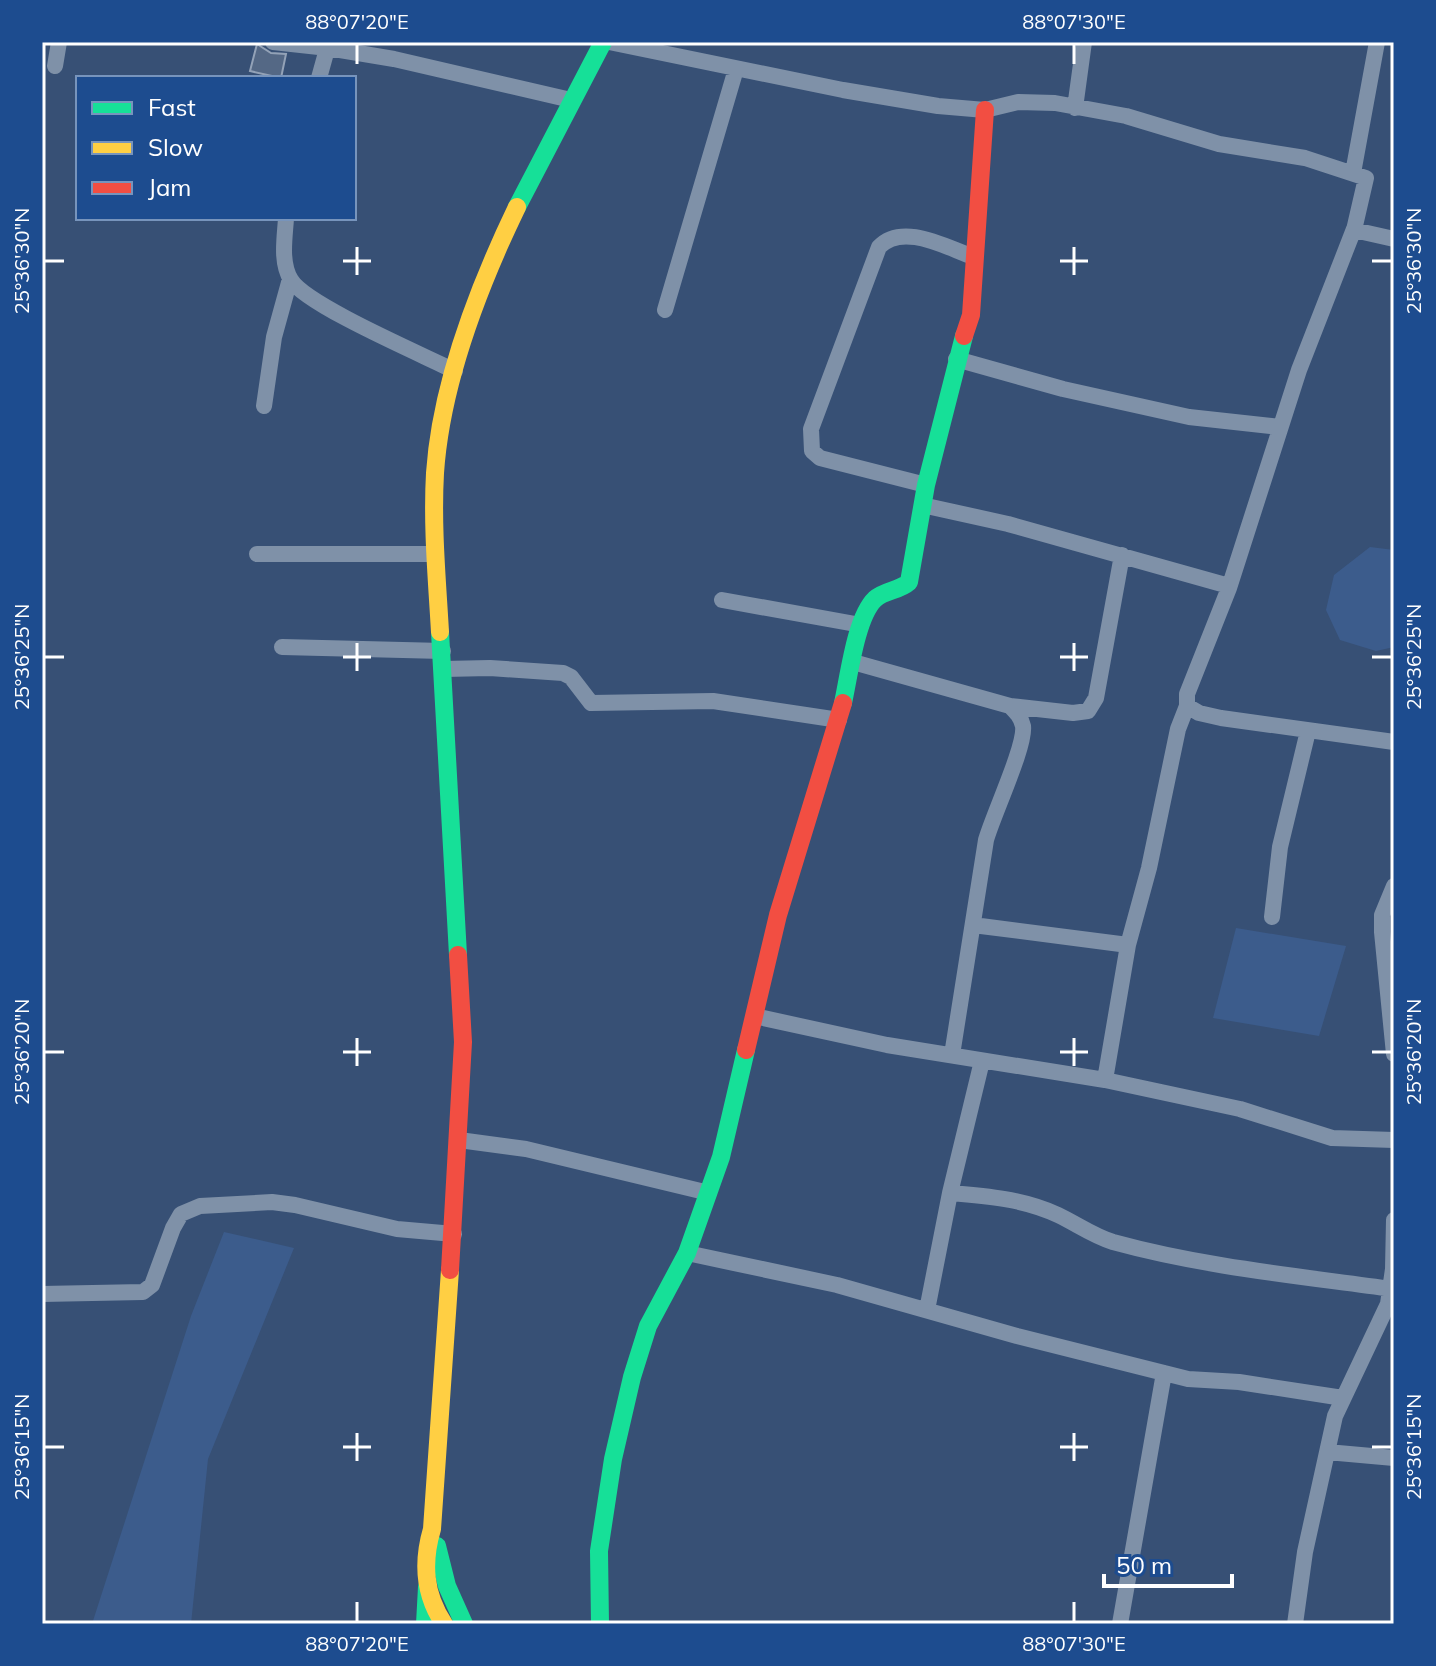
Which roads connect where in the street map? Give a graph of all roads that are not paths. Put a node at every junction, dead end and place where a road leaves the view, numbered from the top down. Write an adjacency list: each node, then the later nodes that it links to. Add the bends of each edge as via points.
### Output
1 (59, 42): 7 (street)
2 (273, 42): 6 (street)
3 (606, 42): 8 (street); 10 (main road)
4 (1084, 42): 11 (street)
5 (1377, 42): 13 (street)
6 (329, 45): 9 (street); 10 (street)
7 (55, 66)
8 (736, 69): 12 (street, via 896,100); 19 (street)
9 (320, 76)
10 (571, 100): 21 (main road, via 486,271)
11 (1075, 108): 12 (street, via 1038,100); 13 (street)
12 (985, 110): 17 (main road)
13 (1353, 173): 15 (street, via 1366,178)
14 (286, 220): 18 (street, via 284,254)
15 (1354, 229): 16 (street); 23 (street)
16 (1394, 239)
17 (974, 257): 20 (main road, via 971,315); 24 (street, via 912,236 887,239 879,247 811,429 812,451 820,458)
18 (290, 279): 21 (street, via 320,304); 22 (street, via 274,337)
19 (665, 310)
20 (956, 359): 23 (street, via 1189,417); 24 (main road)
21 (455, 371): 27 (main road, via 435,473)
22 (264, 406)
23 (1280, 427): 29 (street)
24 (926, 485): 25 (main road)
25 (922, 505): 28 (street); 31 (main road, via 909,582 874,600)
26 (257, 554): 27 (street)
27 (436, 554): 33 (main road)
28 (1122, 555): 29 (street); 35 (street, via 1096,698 1088,711)
29 (1229, 586): 36 (street)
30 (722, 600): 31 (street)
31 (861, 625): 34 (main road)
32 (282, 647): 33 (street)
33 (443, 660): 37 (street, via 563,673 591,703 713,701); 50 (main road, via 463,1042)
34 (853, 662): 35 (street); 37 (main road)
35 (1010, 706): 42 (street, via 1020,716 1023,742 992,817)
36 (1187, 706): 38 (street, via 1221,718); 43 (street)
37 (839, 720): 44 (main road, via 791,871)
38 (1308, 731): 39 (street); 41 (street, via 1280,847)
39 (1394, 742)
40 (1394, 886): 45 (street, via 1382,915)
41 (1272, 917)
42 (973, 925): 43 (street); 47 (street)
43 (1128, 945): 49 (street)
44 (754, 1016): 47 (street); 52 (main road)
45 (1393, 1028): 46 (street)
46 (1394, 1054)
47 (952, 1055): 48 (street)
48 (982, 1061): 49 (street); 53 (street)
49 (1105, 1080): 51 (street, via 1255,1112 1332,1138)
50 (459, 1140): 52 (street, via 526,1149); 55 (main road)
51 (1394, 1140)
52 (709, 1193): 56 (main road)
53 (950, 1193): 57 (street, via 1030,1205 1096,1236 1163,1254); 59 (street)
54 (1394, 1220): 57 (street)
55 (454, 1234): 58 (street, via 397,1229 272,1202 200,1206 181,1214 156,1277 143,1292); 64 (main road)
56 (687, 1253): 59 (street); 69 (main road, via 648,1326 632,1377 599,1551)
57 (1392, 1289): 61 (street)
58 (42, 1294)
59 (927, 1310): 60 (street)
60 (1164, 1373): 61 (street); 70 (street)
61 (1343, 1398): 62 (street)
62 (1327, 1452): 63 (street); 71 (street)
63 (1394, 1458)
64 (432, 1529): 65 (main road, via 425,1550); 68 (main road, via 443,1579)
65 (427, 1586): 66 (main road); 67 (main road)
66 (425, 1624)
67 (444, 1624)
68 (464, 1624)
69 (600, 1624)
70 (1120, 1624)
71 (1295, 1624)

